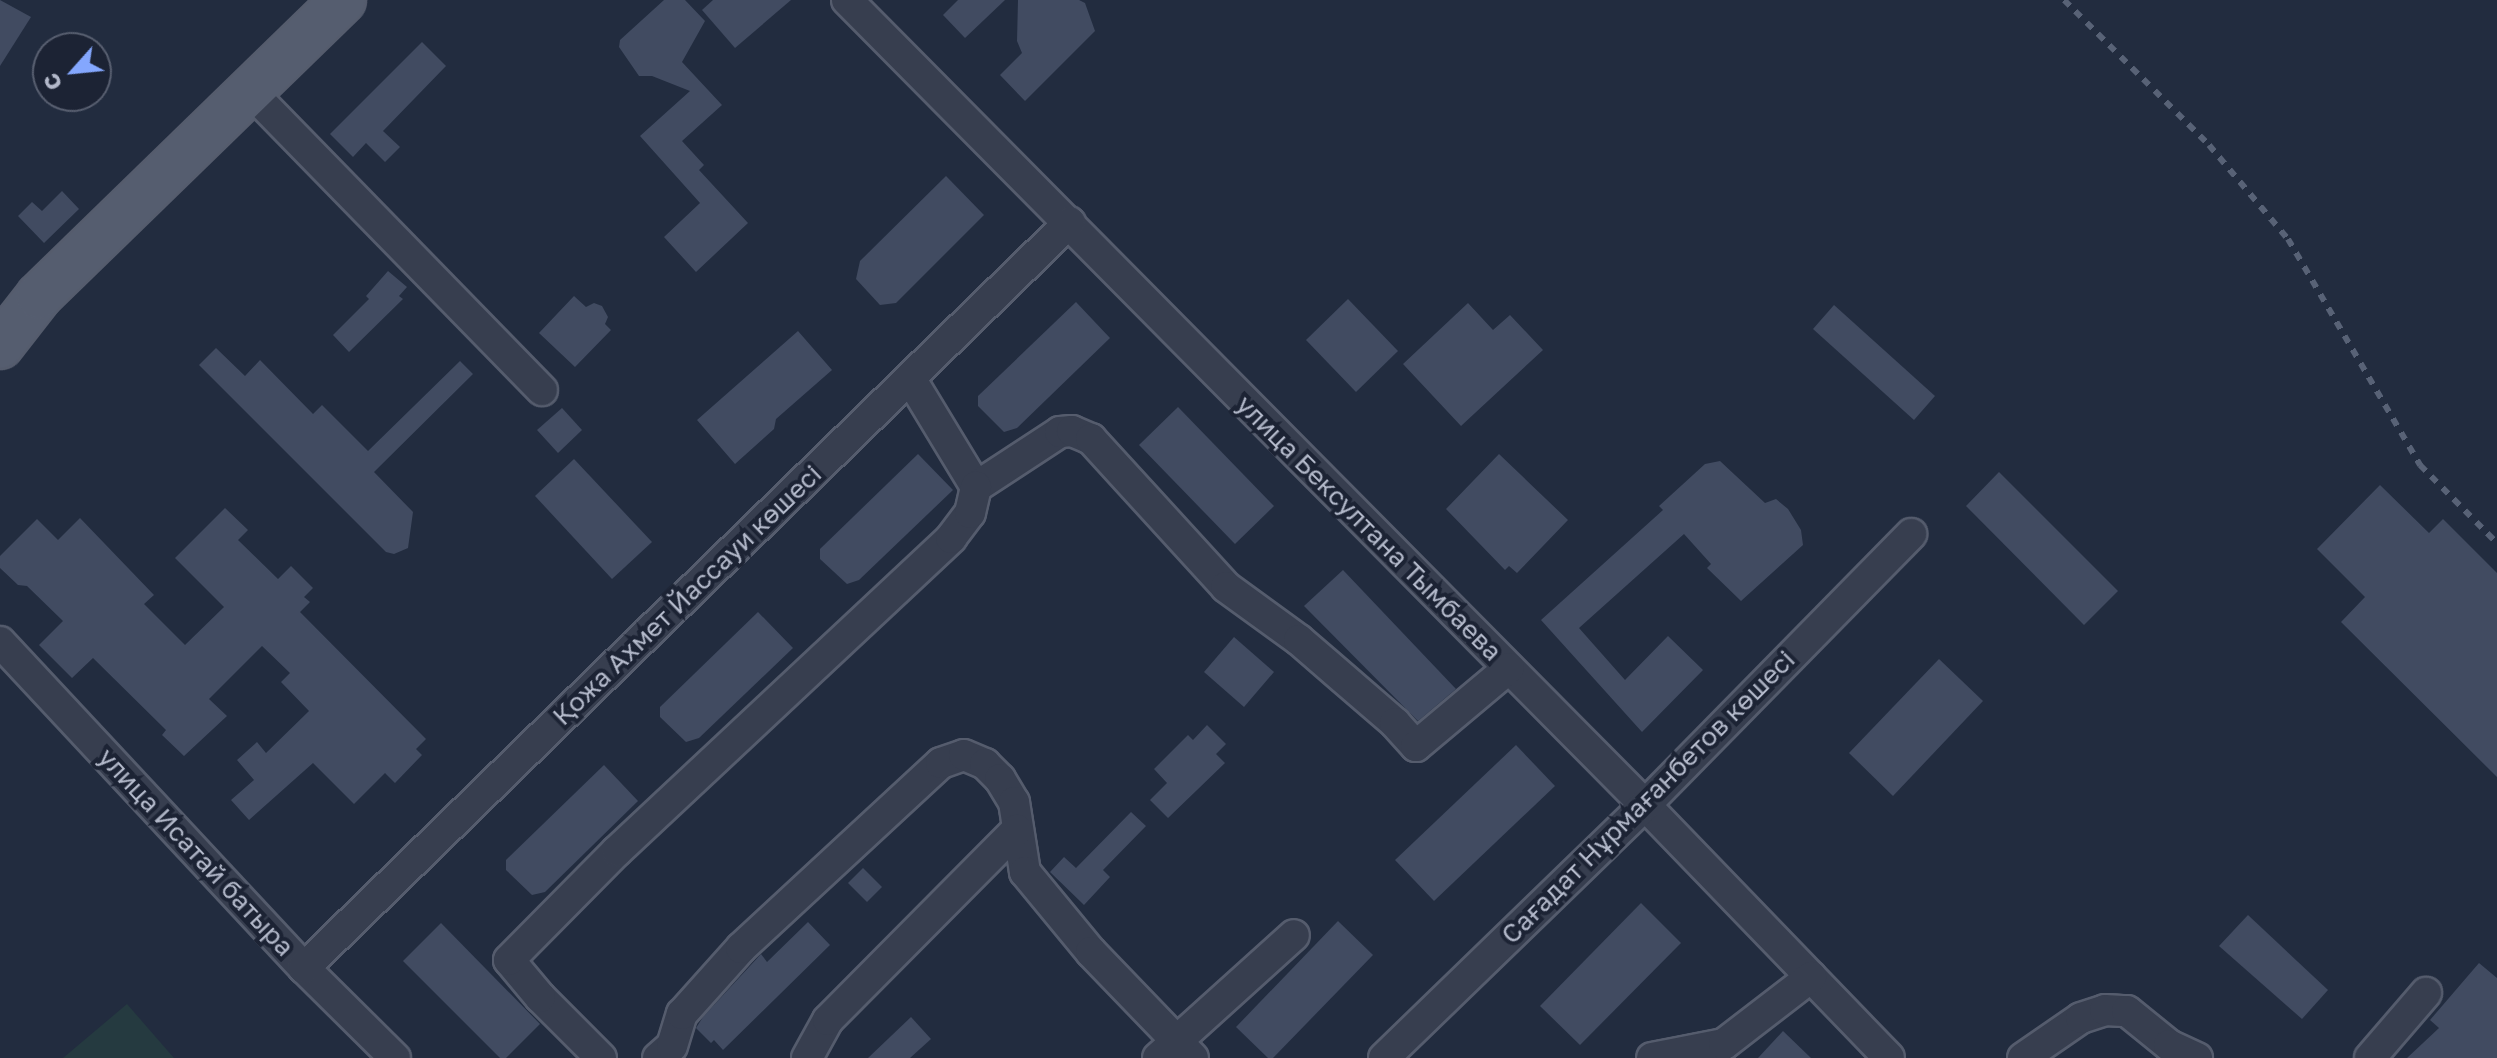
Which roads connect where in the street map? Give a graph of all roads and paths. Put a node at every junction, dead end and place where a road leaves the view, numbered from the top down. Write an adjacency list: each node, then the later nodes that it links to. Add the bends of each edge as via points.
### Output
1 (343, 0): 3 (main road)
2 (847, 0): 4 (street, улица Бексултана Тымбаева)
3 (250, 91): 5 (main road, via 39,296); 7 (street)
4 (1070, 222): 6 (street, Қожа Ахмет Йассауи көшесі); 11 (street, улица Бексултана Тымбаева)
5 (0, 346)
6 (910, 378): 8 (street); 15 (street, Қожа Ахмет Йассауи көшесі)
7 (542, 390)
8 (976, 487): 11 (street, via 1060,432 1091,439 1226,587 1299,640 1416,746); 20 (street, via 970,513 951,538 617,851 509,960)
9 (1911, 534): 12 (street, Сағадат Нұрмағанбетов көшесі)
10 (0, 642): 15 (street, улица Исатай батыра)
11 (1509, 668): 12 (street, улица Бексултана Тымбаева)
12 (1645, 805): 16 (street, улица Бексултана Тымбаева); 23 (street, Сағадат Нұрмағанбетов көшесі)
13 (1017, 830): 18 (street, via 1025,872); 21 (street, via 1014,802 985,764 964,755 941,763 741,948 682,1014 672,1046); 22 (street, via 828,1020)
14 (1294, 935): 18 (street)
15 (304, 968): 19 (street, улица Исатай батыра)
16 (1811, 977): 24 (street, via 1724,1044); 25 (street, улица Бексултана Тымбаева)
17 (2426, 993): 28 (street)
18 (1176, 1052)
19 (395, 1058)
20 (601, 1058)
21 (658, 1058)
22 (807, 1058)
23 (1384, 1058)
24 (1652, 1058)
25 (1889, 1058)
26 (2023, 1058): 27 (street, via 2081,1018 2105,1010 2127,1011 2169,1045)
27 (2197, 1058)
28 (2370, 1058)

